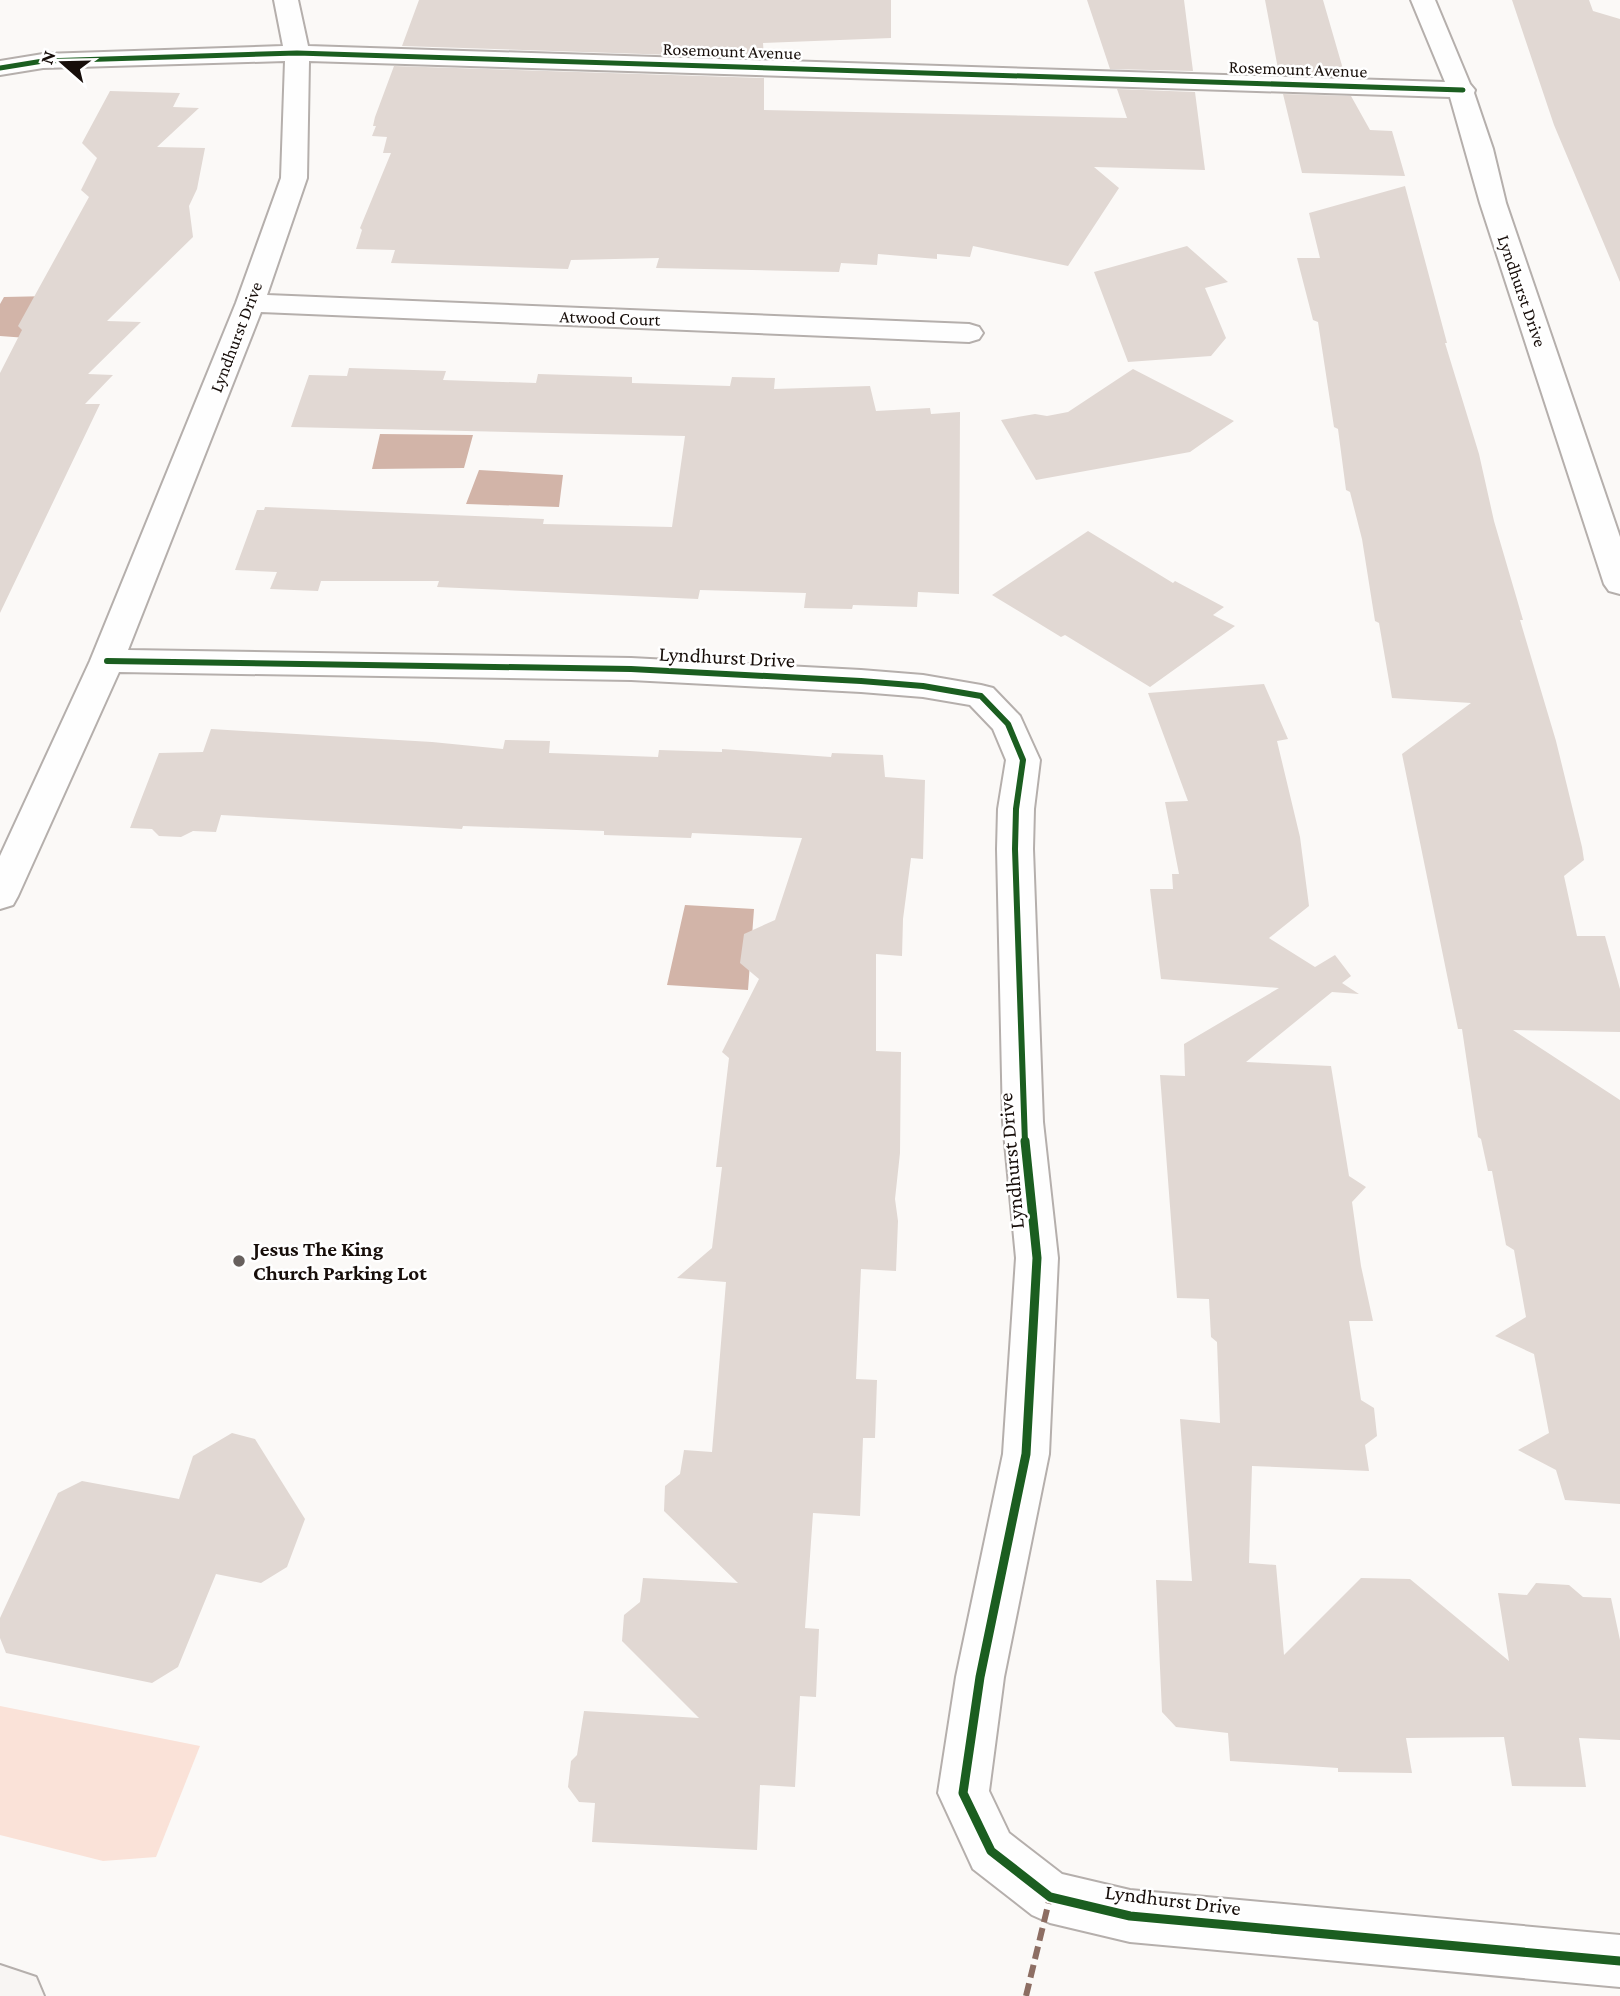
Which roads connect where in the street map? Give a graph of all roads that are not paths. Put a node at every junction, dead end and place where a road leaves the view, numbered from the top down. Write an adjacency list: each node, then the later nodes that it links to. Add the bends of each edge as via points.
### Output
1 (286, 0): 3 (street, Lyndhurst Drive)
2 (1423, 0): 5 (street, Lyndhurst Drive)
3 (297, 53): 4 (street, Rosemount Avenue, via 43,61); 5 (street, Rosemount Avenue); 6 (street, Lyndhurst Drive, via 294,178)
4 (0, 68)
5 (1463, 90): 8 (street, Lyndhurst Drive, via 1493,204)
6 (250, 303): 7 (street, Atwood Court); 9 (street, Lyndhurst Drive)
7 (969, 333)
8 (1620, 584)
9 (107, 661): 10 (street, Lyndhurst Drive); 11 (street, Lyndhurst Drive, via 631,669 861,681 981,696 1008,724 1023,760 1016,809 1016,876 1023,1122 1037,1258 1026,1454 980,1677 963,1793 991,1851 1050,1898 1130,1916)
10 (0, 896)
11 (1620, 1961)
12 (0, 1992): 13 (main road)
13 (17, 1996)

